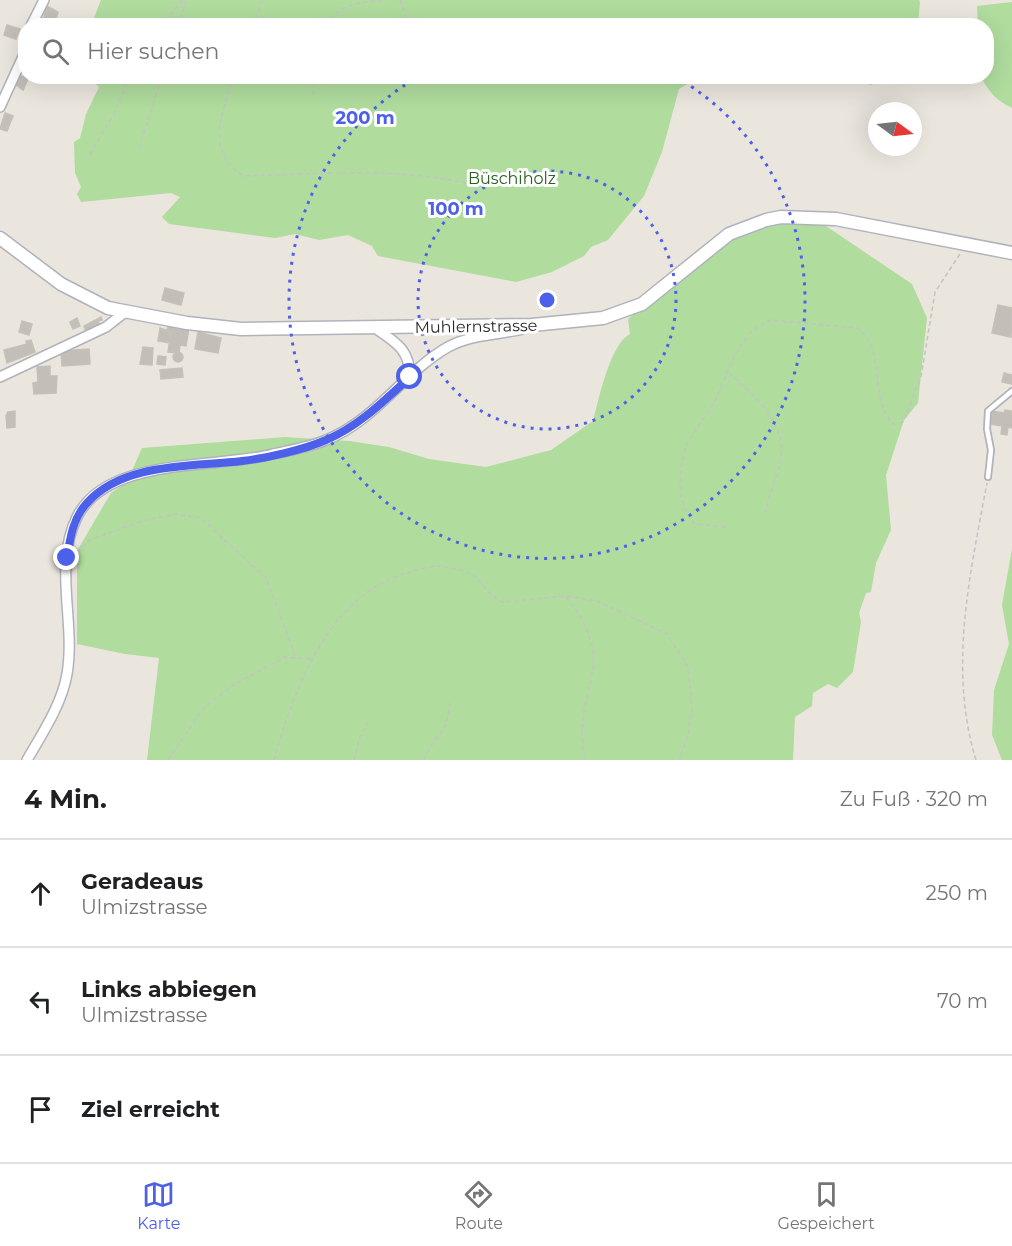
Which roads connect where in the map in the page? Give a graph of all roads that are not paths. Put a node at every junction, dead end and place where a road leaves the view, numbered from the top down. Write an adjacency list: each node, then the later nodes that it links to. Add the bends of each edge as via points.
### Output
1 (44, 0): 2 (street)
2 (35, 18)
3 (18, 68): 4 (street)
4 (0, 107)
5 (0, 238): 7 (street, Muhlernstrasse, via 62,284 91,301)
6 (1012, 253): 8 (street, Muhlernstrasse, via 823,217 766,219 717,241 636,308 603,318)
7 (124, 313): 9 (street, Muhlernstrasse, via 233,328); 10 (street, via 106,327)
8 (532, 325): 9 (street, Muhlernstrasse); 11 (street, via 461,341)
9 (375, 328): 11 (street, via 405,350)
10 (0, 377)
11 (410, 377): 14 (street, via 364,417 326,440 244,461 135,475 108,485 88,501 75,522 68,549 65,683)
12 (1012, 391): 13 (lane, via 988,411)
13 (988, 477)
14 (27, 760)

